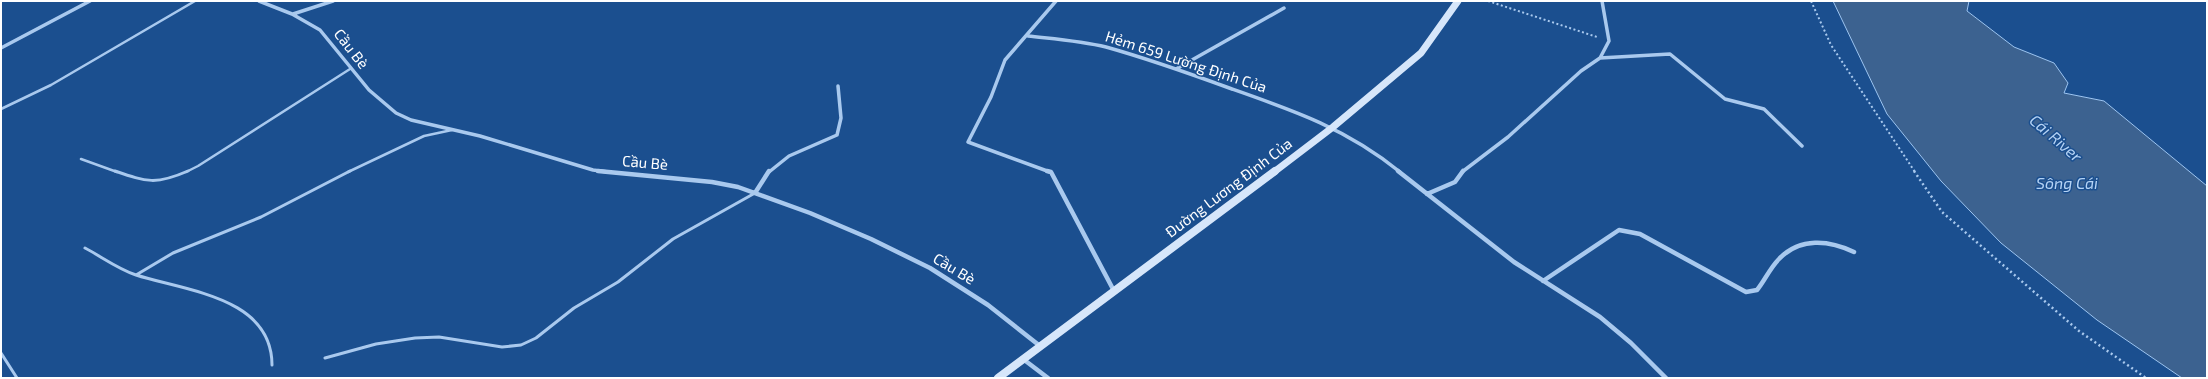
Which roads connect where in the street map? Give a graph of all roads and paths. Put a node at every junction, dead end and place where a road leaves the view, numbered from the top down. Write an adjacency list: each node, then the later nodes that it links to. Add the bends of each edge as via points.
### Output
1 (90, 1): 14 (street)
2 (195, 1): 19 (lane, via 51,85)
3 (259, 1): 11 (street, Cầu Bè)
4 (333, 1): 11 (street)
5 (1056, 1): 12 (street, via 1039,19)
6 (1458, 1): 20 (street, Đường Lương Định Của, via 1420,53)
7 (1488, 1): 13 (path)
8 (1602, 1): 13 (street)
9 (1811, 1): 40 (path, via 1831,45 1942,212 2079,331)
10 (1284, 8): 17 (street)
11 (292, 14): 16 (street, Cầu Bè, via 320,30)
12 (1028, 36): 17 (street, Hẻm 659 Lường Định Của, via 1071,40); 30 (street, via 1005,60 991,97 968,142 1051,172)
13 (1609, 41): 15 (street)
14 (1, 48)
15 (1600, 58): 22 (street, via 1670,54 1725,99 1764,109); 25 (street, via 1581,71 1508,137 1465,168 1455,182)
16 (350, 69): 21 (street, Cầu Bè, via 373,94 396,113 425,125); 23 (lane, via 198,166 167,180 142,180)
17 (1176, 69): 20 (street, Hẻm 659 Lường Định Của)
18 (838, 86): 24 (street, via 841,129 838,135 789,155 776,164 759,181)
19 (1, 109)
20 (1334, 127): 25 (street, Hẻm 659 Lường Định Của, via 1377,153); 30 (street, Đường Lương Định Của)
21 (454, 130): 24 (street, Cầu Bè, via 593,170 712,182); 28 (lane, via 424,136 321,184 261,217 173,253)
22 (1802, 146)
23 (81, 160)
24 (755, 193): 31 (street, Cầu Bè, via 864,236 930,268 988,305); 33 (lane, via 738,206 673,239 649,255 619,281 569,311 538,337 513,347 485,345 454,338 428,337 384,342)
25 (1427, 194): 29 (street, Hẻm 659 Lường Định Của, via 1486,241)
26 (85, 248): 28 (lane)
27 (1854, 252): 29 (street, via 1827,241 1794,248 1783,255 1757,290 1746,292 1640,234 1619,230)
28 (136, 275): 35 (lane, via 206,295 241,310 257,322 270,344)
29 (1543, 281): 39 (street, Hẻm 659 Lường Định Của, via 1577,300 1600,317)
30 (1114, 291): 31 (street, Đường Lương Định Của)
31 (1040, 346): 34 (street, Đường Lương Định Của)
32 (1, 353): 36 (lane)
33 (325, 358)
34 (1022, 359): 37 (street, Đường Lương Định Của); 38 (street)
35 (272, 365)
36 (17, 378)
37 (998, 378)
38 (1048, 378)
39 (1666, 378)
40 (2146, 378)

